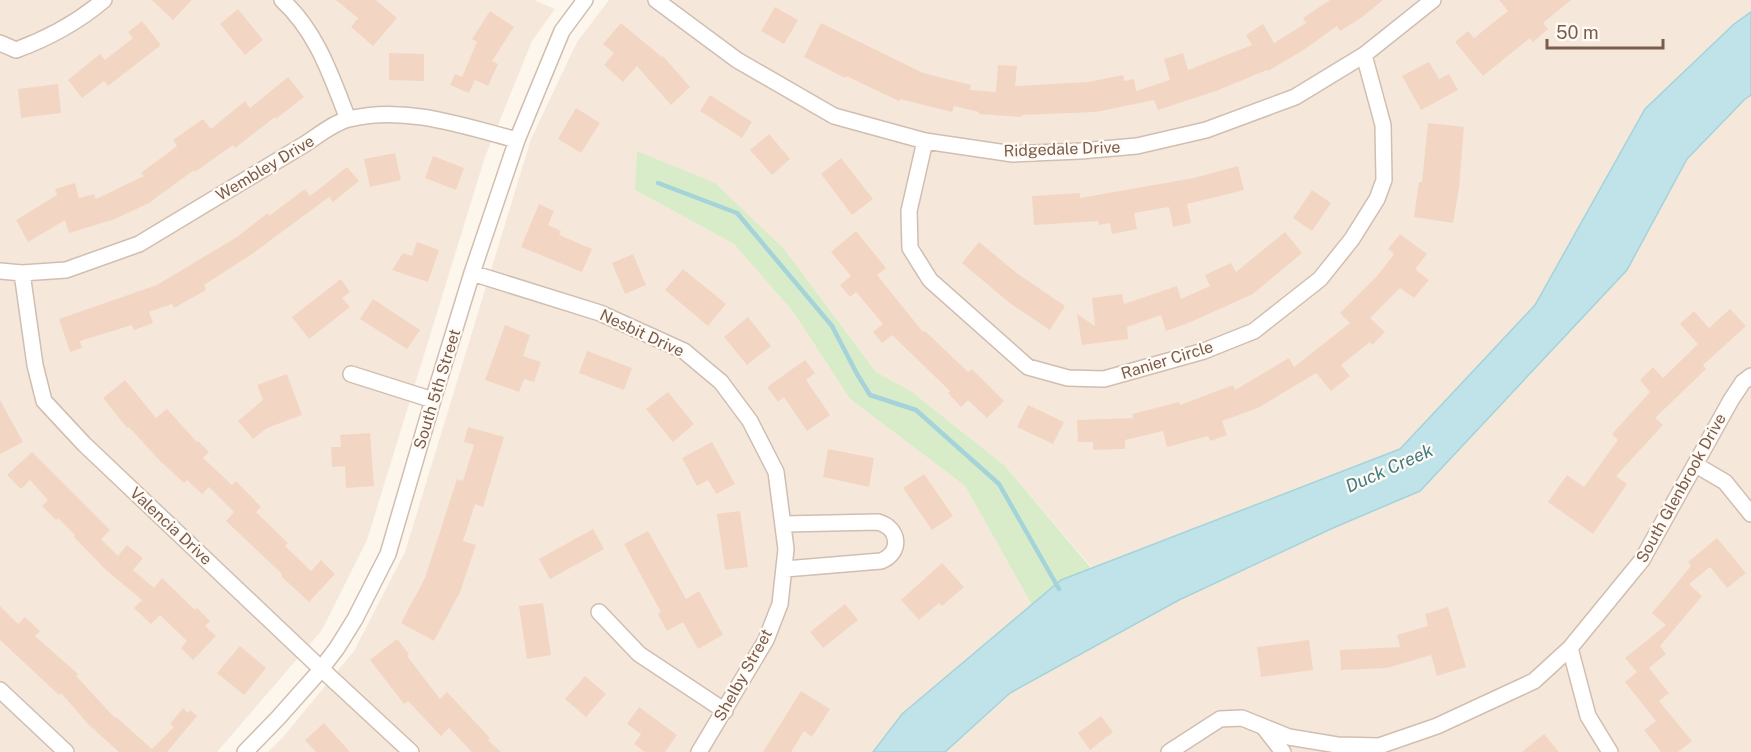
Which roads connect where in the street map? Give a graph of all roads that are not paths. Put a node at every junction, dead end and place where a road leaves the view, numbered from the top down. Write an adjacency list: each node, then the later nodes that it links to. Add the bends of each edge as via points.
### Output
1 (104, 0): 6 (street, via 83,18 41,41 16,50)
2 (282, 0): 8 (street, via 306,27 325,58)
3 (585, 0): 9 (street, South 5th Street, via 562,32)
4 (656, 0): 10 (street, Ridgedale Drive, via 737,60 834,116)
5 (1433, 0): 7 (street, Ridgedale Drive)
6 (0, 43)
7 (1364, 55): 10 (street, Ridgedale Drive, via 1295,97 1206,130 1137,146 1013,154); 10 (street, Ranier Circle, via 1383,125 1384,180 1352,239 1320,279 1254,331 1204,351 1104,380 1068,378 1028,367 930,280 910,249 909,211)
8 (348, 119): 9 (street, Wembley Drive, via 418,117); 12 (street, Wembley Drive, via 139,244 66,270)
9 (518, 140): 13 (street, South 5th Street)
10 (925, 141)
11 (0, 271): 12 (street)
12 (22, 273): 23 (street, Valencia Drive, via 35,365 45,401 84,444)
13 (472, 273): 16 (street, South 5th Street); 19 (street, Nesbit Drive, via 600,313 684,351 721,382 750,421 776,472)
14 (351, 374): 16 (street)
15 (1751, 376): 17 (street, South Glenbrook Drive, via 1731,400)
16 (433, 400): 23 (street, South 5th Street, via 388,554 355,619)
17 (1696, 465): 18 (street, via 1725,482); 22 (street, South Glenbrook Drive, via 1642,560)
18 (1751, 514)
19 (784, 524): 20 (street, Shelby Street); 20 (street, via 878,522 890,527 896,537 891,555 881,561)
20 (785, 569): 25 (street, Shelby Street, via 780,604 766,640)
21 (599, 612): 25 (street, via 639,654)
22 (1570, 648): 27 (street, South Glenbrook Drive, via 1534,681 1448,721 1379,746); 34 (street, via 1588,717)
23 (321, 669): 29 (street, South 5th Street); 30 (street, Valencia Drive)
24 (0, 690): 28 (street)
25 (725, 711): 31 (street, Shelby Street)
26 (1263, 726): 27 (street, South Glenbrook Drive, via 1289,737); 32 (street, South Glenbrook Drive, via 1242,718 1220,719); 33 (street)
27 (1355, 749)
28 (66, 752)
29 (245, 752)
30 (411, 752)
31 (699, 752)
32 (1168, 752)
33 (1283, 752)
34 (1610, 752)

